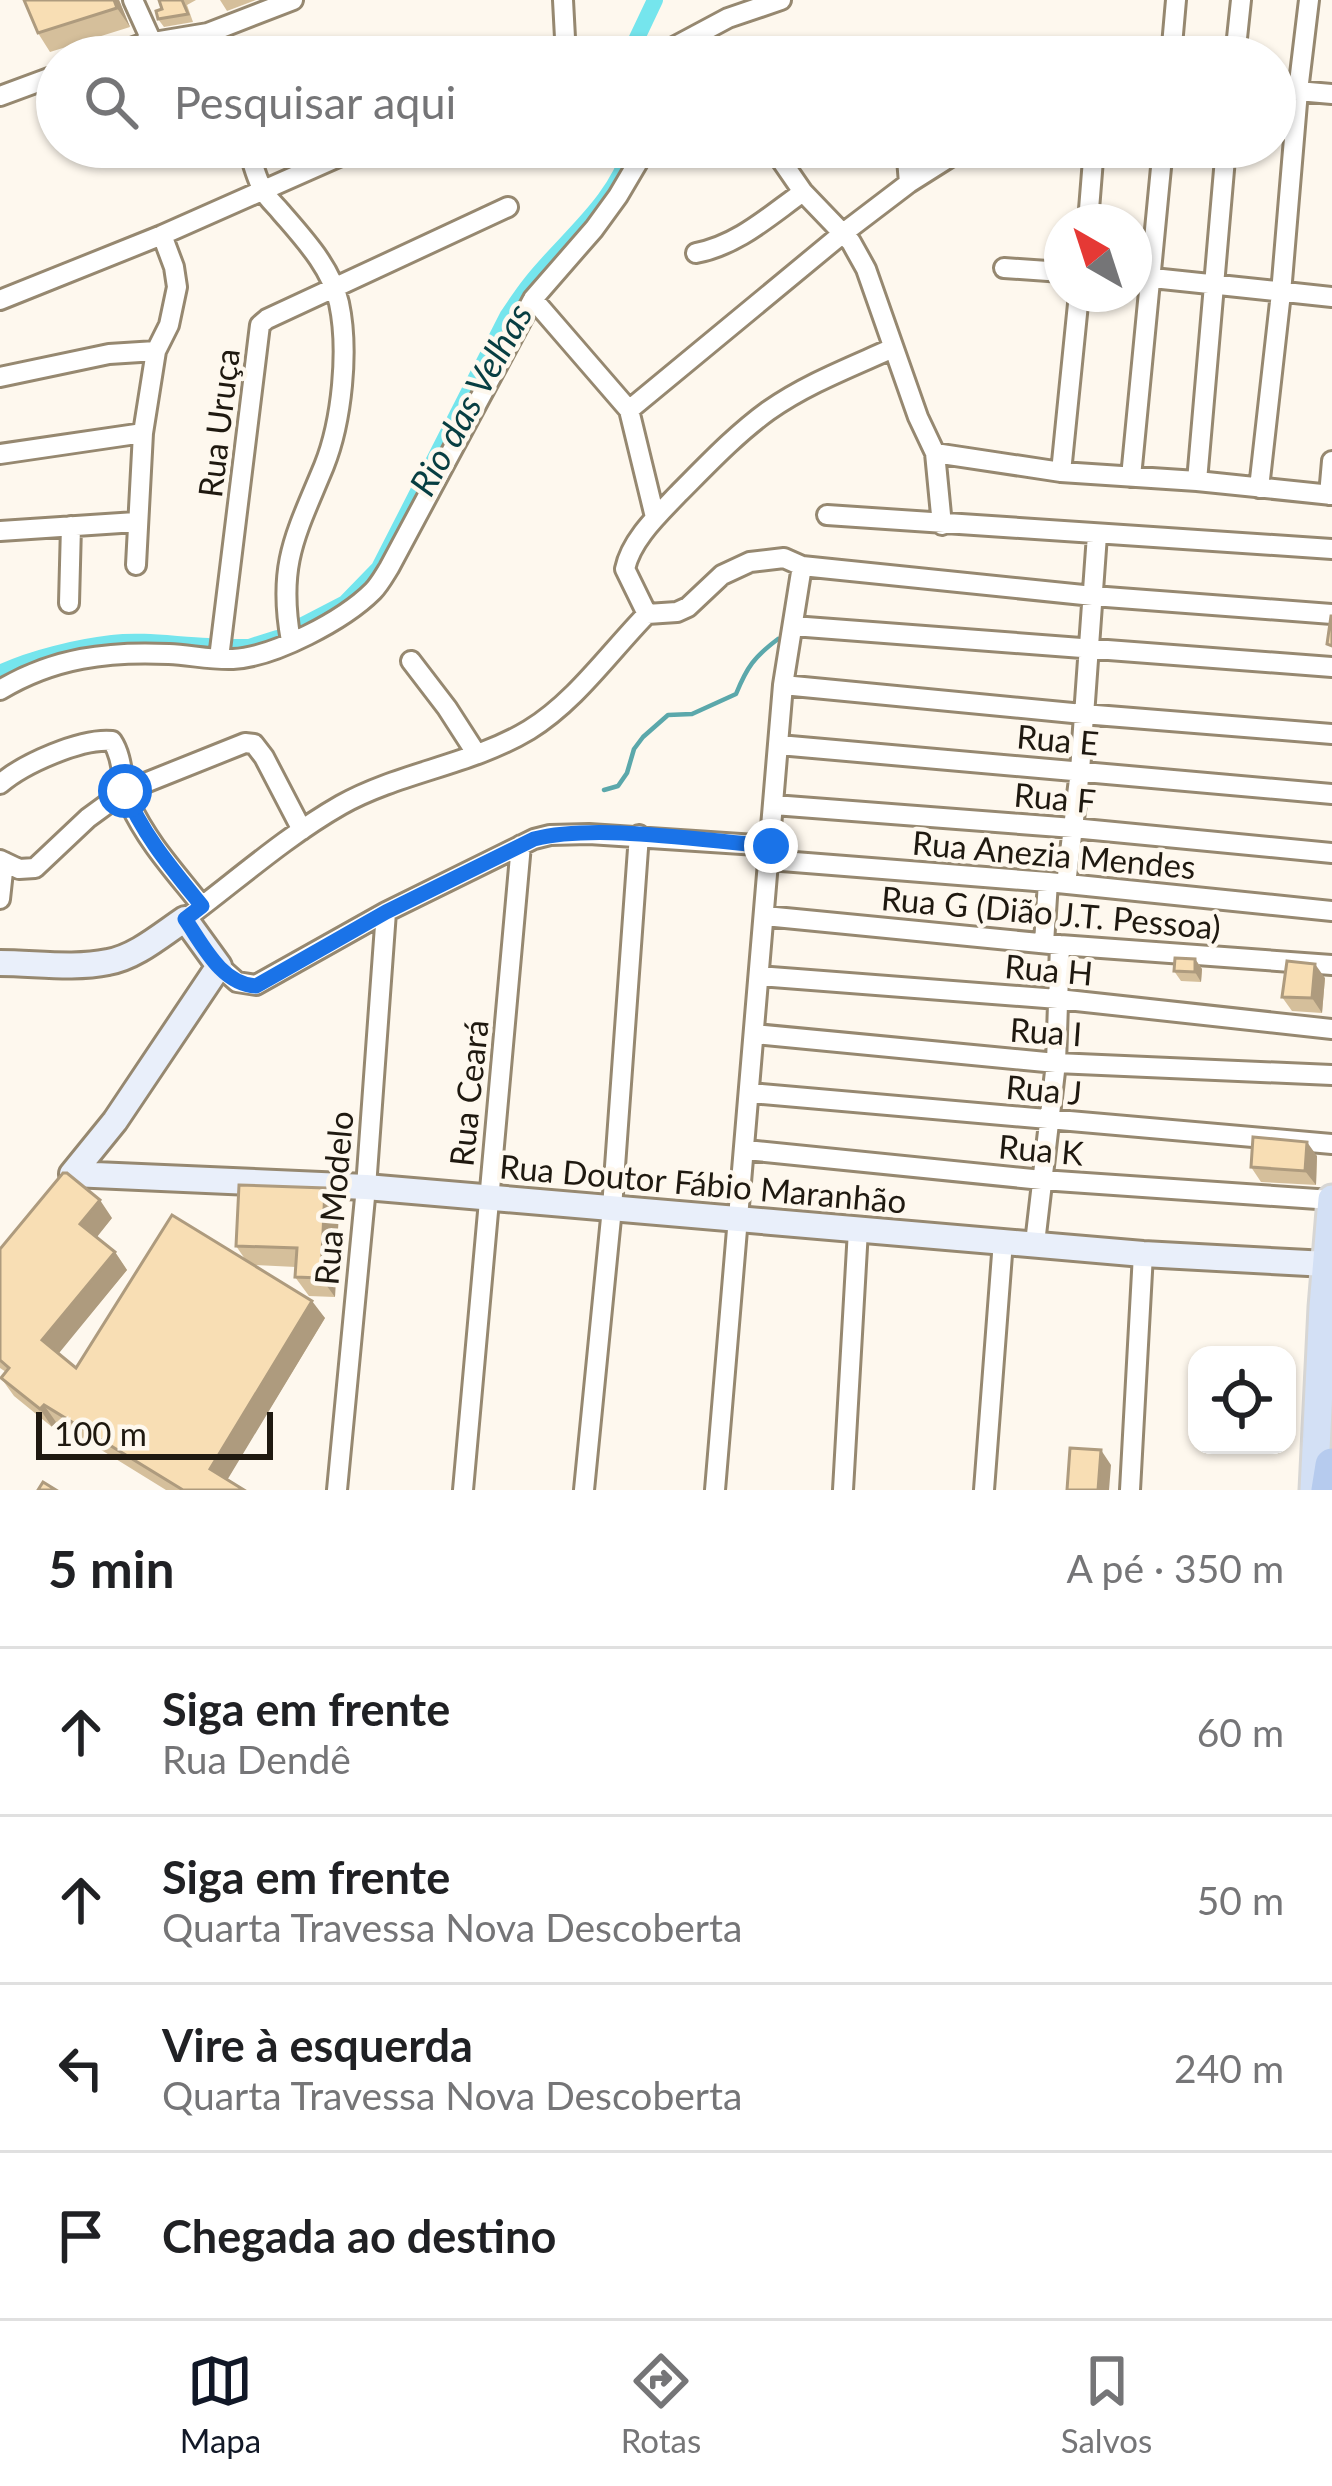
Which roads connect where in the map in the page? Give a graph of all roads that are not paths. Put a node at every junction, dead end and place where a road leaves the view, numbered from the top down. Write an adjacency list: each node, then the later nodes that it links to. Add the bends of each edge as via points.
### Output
1 (134, 0): 10 (street)
2 (293, 0): 8 (street)
3 (563, 0): 13 (street)
4 (781, 0): 9 (street)
5 (1176, 0): 16 (street)
6 (1241, 0): 17 (street)
7 (1309, 0): 19 (street)
8 (208, 33): 11 (street); 12 (street)
9 (700, 33): 14 (street); 15 (street)
10 (149, 36)
11 (189, 36)
12 (209, 36)
13 (565, 36)
14 (694, 36)
15 (702, 36)
16 (1173, 36)
17 (1237, 36)
18 (36, 83): 21 (street)
19 (1298, 91): 20 (street); 22 (street)
20 (1332, 94)
21 (0, 96)
22 (1296, 115)
23 (255, 168): 34 (street)
24 (315, 168): 34 (street)
25 (635, 168): 50 (street)
26 (787, 168): 35 (street)
27 (908, 168): 33 (street)
28 (933, 168): 33 (street)
29 (1092, 168): 36 (street)
30 (1160, 168): 38 (street)
31 (1224, 168): 45 (street)
32 (1292, 168): 47 (street)
33 (909, 183): 39 (street)
34 (263, 191): 40 (street); 46 (street)
35 (803, 191): 39 (street); 41 (street, via 736,240)
36 (1089, 204)
37 (508, 207): 46 (street, Rua Uruça)
38 (1152, 215)
39 (842, 234): 53 (street, via 866,269); 56 (street)
40 (162, 235): 49 (street); 54 (street, via 177,287)
41 (695, 253)
42 (1004, 268): 43 (street)
43 (1044, 271)
44 (1152, 278): 45 (street)
45 (1213, 285): 47 (street); 63 (street)
46 (335, 290): 81 (street, via 341,386 325,463 286,565); 83 (street, Rua Uruça, via 260,325)
47 (1281, 293): 48 (street); 64 (street)
48 (1332, 297)
49 (0, 299)
50 (533, 299): 56 (street); 81 (street, via 374,590 346,612)
51 (1077, 312): 61 (street)
52 (1140, 312): 62 (street)
53 (893, 348): 58 (street); 67 (street, via 769,410)
54 (156, 351): 55 (street); 57 (street)
55 (0, 377)
56 (629, 410): 67 (street)
57 (143, 433): 59 (street); 68 (street)
58 (935, 453): 61 (street); 69 (street)
59 (0, 454)
60 (1332, 460): 65 (street)
61 (1060, 472): 62 (street)
62 (1131, 477): 63 (street)
63 (1197, 482): 64 (street)
64 (1259, 488): 65 (street)
65 (1330, 495)
66 (827, 515): 69 (street)
67 (655, 517): 78 (street, via 625,569)
68 (136, 522): 70 (street); 74 (street)
69 (942, 525): 72 (street)
70 (70, 526): 71 (street); 77 (street)
71 (0, 531)
72 (1097, 535): 73 (street); 76 (street)
73 (1332, 549)
74 (136, 565)
75 (802, 566): 76 (street); 78 (street, via 784,558 750,562 677,613); 80 (street)
76 (1093, 596): 79 (street); 82 (street)
77 (69, 603)
78 (646, 614): 91 (street, via 547,718)
79 (1332, 614)
80 (793, 626): 82 (street); 86 (street)
81 (290, 635): 83 (street, via 254,655)
82 (1089, 648): 85 (street); 88 (street)
83 (219, 658): 87 (street, via 110,652)
84 (411, 661): 91 (street)
85 (1332, 667)
86 (783, 685): 88 (street); 90 (street)
87 (0, 690)
88 (1083, 714): 89 (street); 92 (street)
89 (1332, 734)
90 (778, 745): 92 (street, Rua E); 96 (street)
91 (476, 753): 98 (street, via 389,782)
92 (1080, 770): 95 (street, Rua E); 97 (street)
93 (0, 784): 94 (street, via 67,749 112,740)
94 (125, 791): 98 (street, via 254,744); 103 (street, via 34,868); 108 (street)
95 (1332, 794)
96 (774, 806): 97 (street, Rua F); 101 (street)
97 (1073, 828): 102 (street, Rua F); 104 (street)
98 (302, 830): 108 (street)
99 (639, 836): 100 (street, Rua Anezia Mendes, via 550,835); 101 (street, Rua Anezia Mendes); 128 (street)
100 (521, 844): 107 (street, Rua Anezia Mendes); 126 (street, Rua Ceará)
101 (770, 853): 104 (street, Rua Anezia Mendes); 109 (street)
102 (1332, 853)
103 (2, 861): 105 (street)
104 (1057, 883): 106 (street, Rua Anezia Mendes); 110 (street)
105 (0, 898)
106 (1332, 911)
107 (386, 912): 113 (street, Rua Anezia Mendes, via 256,986); 125 (street, Rua Modelo)
108 (193, 913): 111 (street, via 111,962); 113 (street)
109 (765, 916): 110 (street, Rua G (Dião J.T. Pessoa)); 114 (street)
110 (1052, 944): 112 (street, Rua G (Dião J.T. Pessoa)); 115 (street)
111 (0, 963)
112 (1332, 965)
113 (219, 966): 125 (street, Rua Doutor Fábio Maranhão, via 65,1181)
114 (759, 976): 115 (street, Rua H); 117 (street)
115 (1058, 999): 116 (street, Rua H); 118 (street)
116 (1332, 1029)
117 (755, 1034): 118 (street, Rua I); 120 (street)
118 (1056, 1063): 119 (street, Rua I); 121 (street)
119 (1332, 1075)
120 (751, 1093): 121 (street, Rua J); 123 (street)
121 (1049, 1119): 122 (street, Rua J); 124 (street)
122 (1332, 1144)
123 (746, 1150): 124 (street, Rua K); 129 (street)
124 (1042, 1180): 127 (street, Rua K); 132 (street)
125 (366, 1187): 126 (street, Rua Doutor Fábio Maranhão); 136 (street, Rua Modelo)
126 (488, 1197): 128 (street, Rua Doutor Fábio Maranhão); 137 (street, Rua Ceará)
127 (1332, 1200): 134 (main road)
128 (612, 1208): 129 (street, Rua Doutor Fábio Maranhão); 138 (street)
129 (739, 1220): 130 (street, Rua Doutor Fábio Maranhão); 139 (street)
130 (858, 1230): 131 (street, Rua Doutor Fábio Maranhão); 140 (street)
131 (1004, 1241): 132 (street, Rua Doutor Fábio Maranhão); 141 (street)
132 (1035, 1243): 133 (street, Rua Doutor Fábio Maranhão)
133 (1143, 1253): 134 (street, Rua Doutor Fábio Maranhão); 142 (street)
134 (1327, 1264): 143 (main road)
135 (1332, 1465): 144 (highway)
136 (338, 1490)
137 (463, 1490)
138 (584, 1490)
139 (716, 1490)
140 (843, 1490)
141 (984, 1490)
142 (1130, 1490)
143 (1315, 1490)
144 (1328, 1490)

